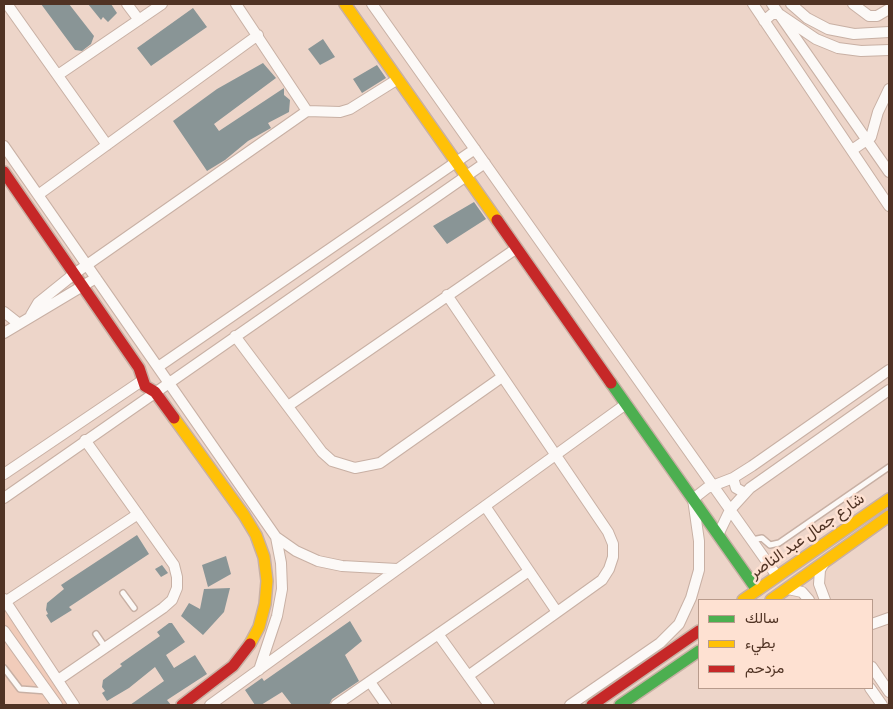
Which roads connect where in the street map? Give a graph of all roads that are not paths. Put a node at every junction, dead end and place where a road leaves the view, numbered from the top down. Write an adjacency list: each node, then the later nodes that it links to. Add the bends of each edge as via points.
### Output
1 (7, 4): 18 (street)
2 (127, 4): 13 (street)
3 (162, 4): 13 (street)
4 (236, 4): 16 (street)
5 (345, 4): 19 (street)
6 (372, 4): 25 (street)
7 (753, 4): 14 (street)
8 (772, 4): 12 (street)
9 (791, 4): 15 (street, via 807,18 828,29 854,34)
10 (853, 4): 11 (street, via 868,16 877,16)
11 (889, 9)
12 (779, 14): 14 (street, via 772,14); 17 (street, via 816,39 838,48); 22 (street)
13 (139, 20): 18 (street)
14 (764, 21): 26 (street)
15 (889, 32)
16 (258, 35): 21 (street); 23 (street)
17 (889, 50)
18 (58, 75): 23 (street)
19 (398, 79): 21 (street, via 350,109 340,112); 27 (street)
20 (889, 89): 22 (street, via 881,102)
21 (307, 111): 35 (street)
22 (868, 141): 26 (street); 30 (street)
23 (107, 145): 32 (street)
24 (4, 146): 32 (street)
25 (475, 149): 27 (street); 28 (street)
26 (852, 150): 33 (street)
27 (457, 162): 31 (street); 45 (street)
28 (485, 163): 31 (street); 59 (street)
29 (4, 172): 36 (street)
30 (889, 172)
31 (466, 175): 34 (street); 44 (street)
32 (38, 195): 35 (street)
33 (889, 206)
34 (517, 248): 39 (street); 52 (street)
35 (87, 265): 36 (street); 37 (street)
36 (74, 274): 38 (street); 41 (street, via 38,303)
37 (96, 278): 38 (street); 45 (street)
38 (83, 286): 41 (street, via 41,312); 48 (street, via 139,368)
39 (447, 295): 47 (street); 53 (street)
40 (4, 312): 42 (street)
41 (30, 315): 42 (street)
42 (18, 323): 43 (street)
43 (4, 333)
44 (236, 336): 49 (street); 53 (street)
45 (158, 367): 49 (street)
46 (889, 370): 58 (street)
47 (502, 377): 53 (street, via 380,463 368,468 349,467 332,460 322,452); 55 (street)
48 (143, 380): 51 (street, via 146,388); 57 (street)
49 (168, 382): 51 (street); 69 (street)
50 (889, 390): 60 (street)
51 (156, 392): 54 (street); 107 (street, via 256,535 264,557 267,581 259,627 248,648 233,666)
52 (626, 404): 55 (street); 62 (street)
53 (288, 406)
54 (85, 440): 61 (street); 66 (street)
55 (556, 455): 64 (street); 84 (street, via 608,532 613,557 602,580)
56 (889, 467): 70 (lane, via 779,543 770,545 762,538)
57 (4, 474)
58 (733, 478): 59 (street); 60 (street, via 736,488)
59 (713, 485): 62 (street); 65 (street)
60 (745, 493): 65 (street)
61 (4, 498)
62 (693, 499): 68 (street); 112 (street, via 699,570 692,598 679,624 660,643)
63 (889, 499): 74 (street, شارع جمال عبد الناصر)
64 (485, 506): 72 (street); 73 (street)
65 (730, 510): 68 (street); 70 (street)
66 (138, 514): 82 (street); 92 (street, via 174,565 176,588 172,600 163,608)
67 (889, 516): 71 (street, شارع جمال عبد الناصر)
68 (718, 535): 76 (street)
69 (276, 537): 72 (street, via 318,561 342,566); 96 (street, via 282,590 278,616)
70 (752, 541): 74 (street)
71 (824, 563): 75 (street, شارع جمال عبد الناصر); 81 (street, via 818,577)
72 (397, 569): 96 (street)
73 (529, 571): 84 (street); 91 (street)
74 (778, 576): 76 (street, شارع جمال عبد الناصر)
75 (788, 588): 79 (street, شارع جمال عبد الناصر); 80 (street, via 802,592)
76 (757, 590): 78 (street, شارع جمال عبد الناصر)
77 (123, 593): 83 (lane)
78 (744, 599)
79 (772, 599)
80 (808, 599)
81 (824, 599)
82 (4, 601): 86 (street)
83 (134, 608)
84 (557, 612): 97 (street)
85 (889, 618): 87 (street)
86 (18, 620): 88 (street); 98 (street)
87 (873, 624)
88 (4, 631): 101 (street)
89 (698, 632): 103 (street)
90 (96, 634): 92 (lane)
91 (438, 634): 97 (street); 99 (street)
92 (106, 648): 98 (street)
93 (698, 652): 114 (street)
94 (4, 668): 101 (lane, via 20,689)
95 (873, 668): 102 (street)
96 (259, 670): 104 (street)
97 (468, 676): 111 (street)
98 (58, 680): 106 (street)
99 (370, 682): 109 (street); 110 (street)
100 (871, 689): 115 (street)
101 (47, 691): 105 (street)
102 (889, 692)
103 (610, 693): 113 (street); 114 (street, via 611,700)
104 (222, 702): 108 (street)
105 (57, 705)
106 (74, 705)
107 (182, 705)
108 (210, 705)
109 (336, 705)
110 (386, 705)
111 (489, 705)
112 (570, 705)
113 (592, 705)
114 (618, 705)
115 (882, 705)

